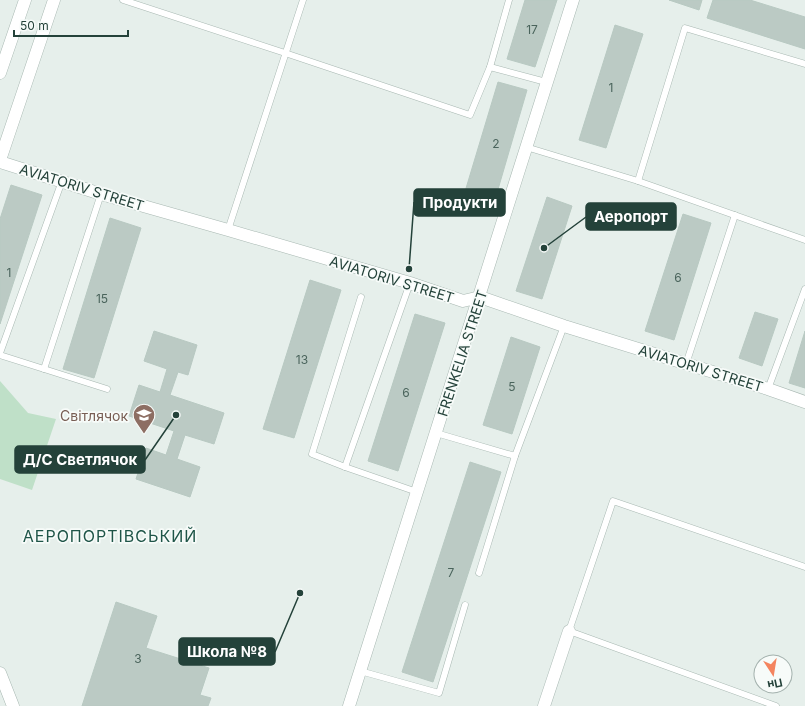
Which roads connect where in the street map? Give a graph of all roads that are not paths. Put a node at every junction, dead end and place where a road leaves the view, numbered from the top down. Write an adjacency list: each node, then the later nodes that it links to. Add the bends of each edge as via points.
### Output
1 (25, 0): 10 (street)
2 (54, 0): 12 (street)
3 (122, 0): 7 (lane)
4 (303, 0): 7 (lane)
5 (509, 0): 9 (lane)
6 (573, 0): 11 (street, FRENKELIA STREET)
7 (285, 53): 9 (lane, via 470,115); 19 (lane)
8 (805, 64): 16 (lane, via 685,28)
9 (490, 67): 11 (lane)
10 (0, 73)
11 (546, 82): 13 (street, FRENKELIA STREET)
12 (2, 146): 14 (street)
13 (526, 147): 16 (lane); 24 (street, FRENKELIA STREET)
14 (0, 161): 15 (street, AVIATORIV STREET)
15 (62, 181): 17 (street, AVIATORIV STREET); 26 (lane)
16 (638, 181): 18 (lane)
17 (101, 194): 19 (street, AVIATORIV STREET); 28 (lane)
18 (734, 215): 20 (lane); 27 (lane)
19 (228, 230): 21 (street, AVIATORIV STREET)
20 (805, 240)
21 (410, 283): 24 (street, AVIATORIV STREET, via 463,302); 34 (lane)
22 (805, 289): 30 (lane)
23 (361, 297): 34 (lane, via 312,454)
24 (480, 297): 25 (street, AVIATORIV STREET); 32 (street, FRENKELIA STREET)
25 (564, 326): 27 (street, AVIATORIV STREET); 33 (lane)
26 (0, 354): 28 (lane)
27 (686, 364): 30 (street, AVIATORIV STREET)
28 (44, 369): 29 (lane)
29 (107, 389)
30 (768, 389): 31 (street, AVIATORIV STREET)
31 (805, 402)
32 (436, 432): 33 (lane); 35 (street, FRENKELIA STREET)
33 (515, 456): 37 (lane)
34 (345, 467): 35 (lane)
35 (417, 492): 40 (street, FRENKELIA STREET)
36 (805, 567): 39 (lane, via 613,501)
37 (479, 573)
38 (465, 605): 40 (lane, via 439,693)
39 (569, 631): 44 (street); 45 (lane)
40 (360, 671): 43 (street, FRENKELIA STREET)
41 (0, 673): 42 (street)
42 (13, 706)
43 (349, 706)
44 (544, 706)
45 (776, 706)

